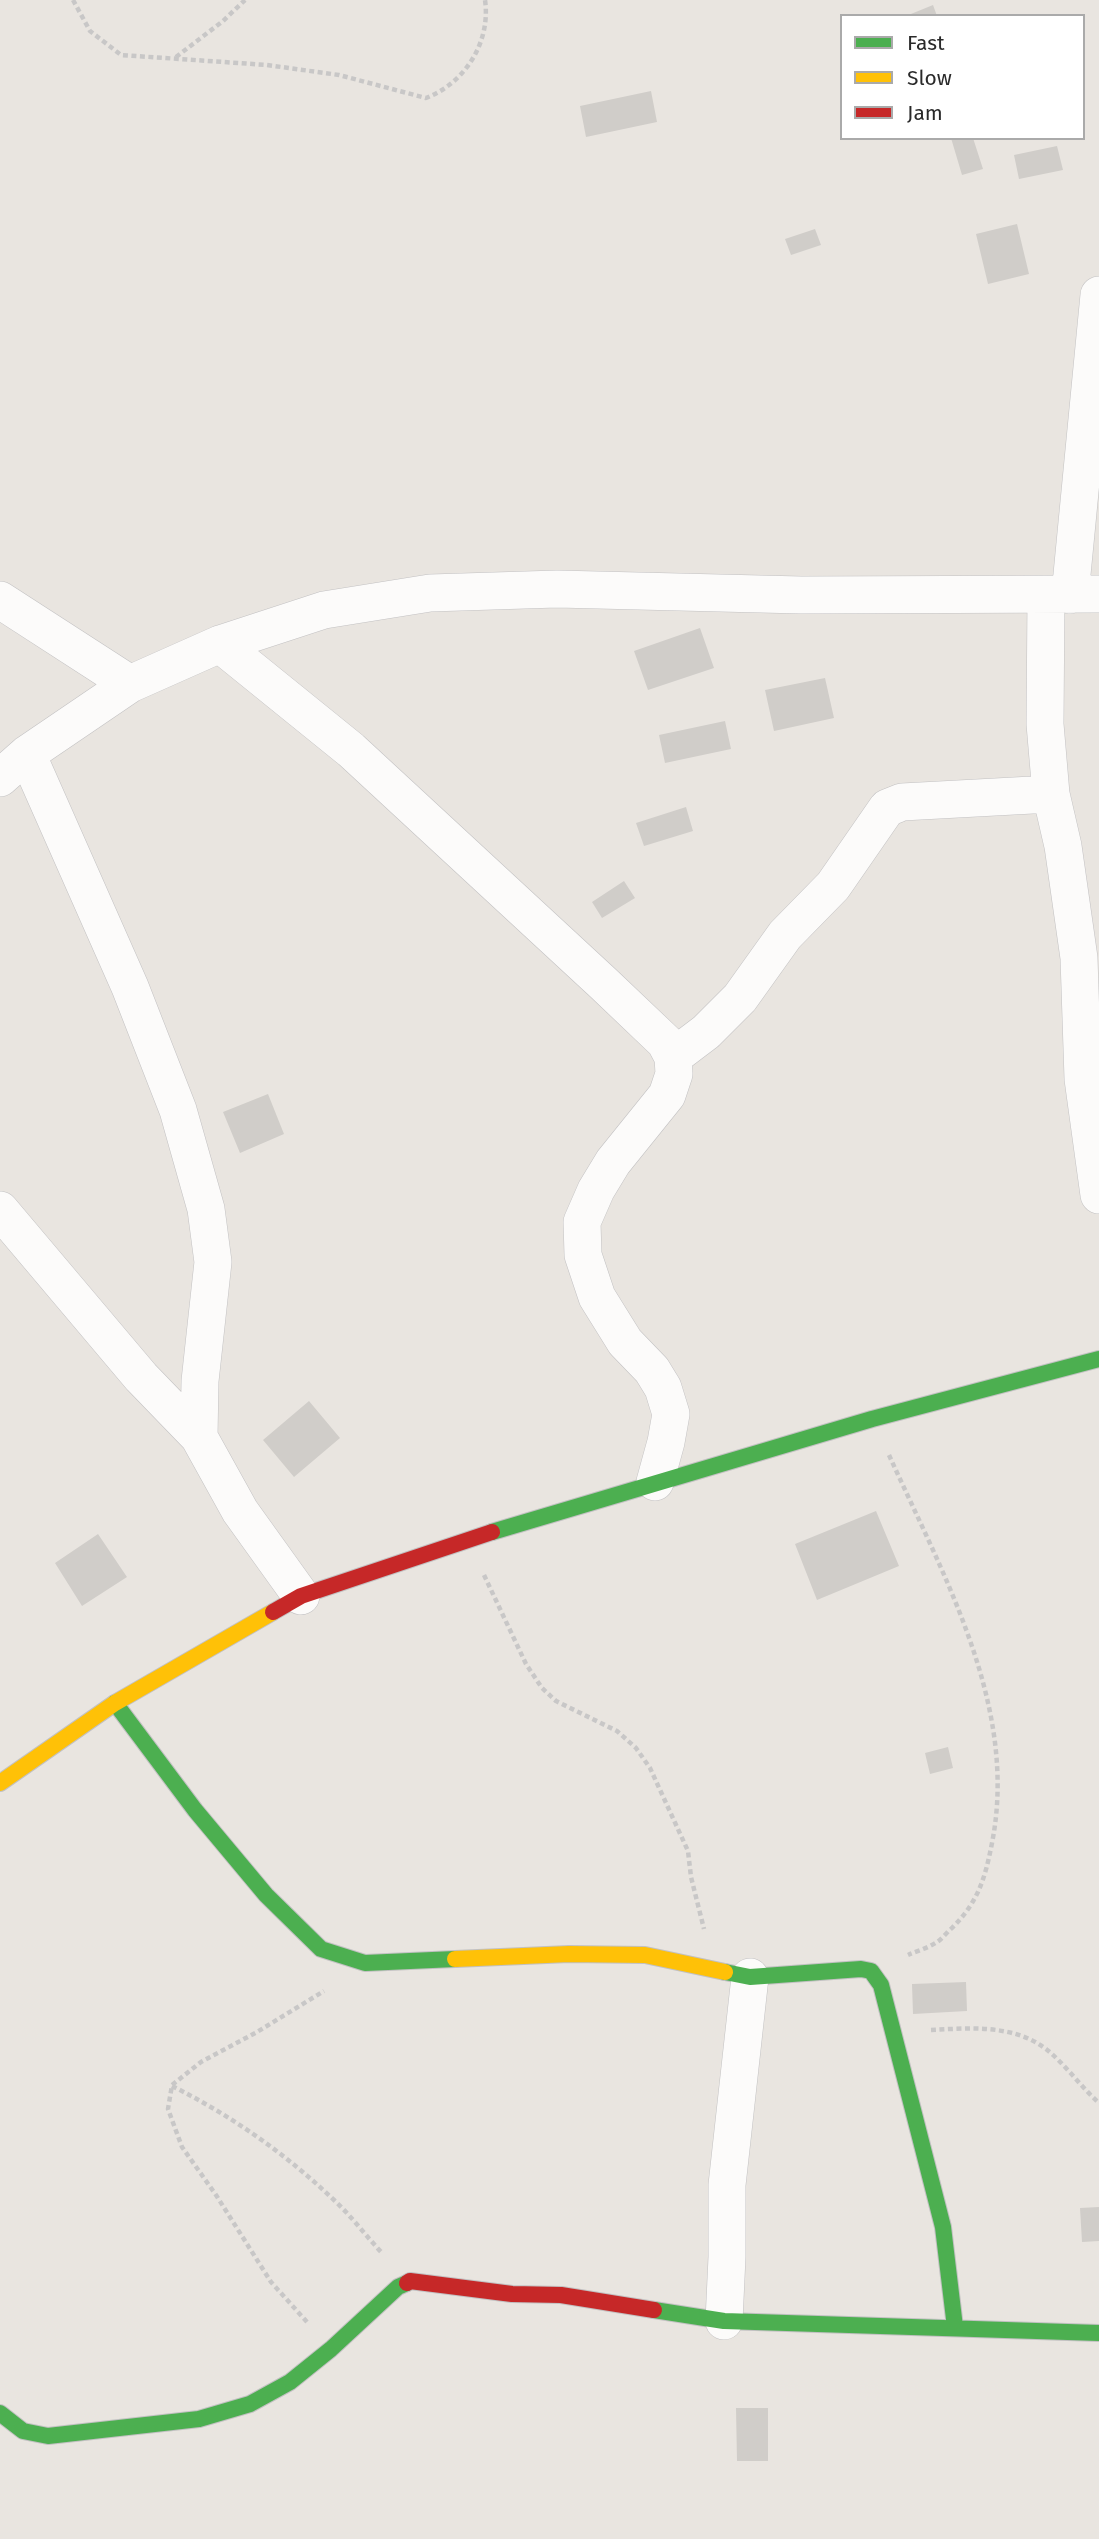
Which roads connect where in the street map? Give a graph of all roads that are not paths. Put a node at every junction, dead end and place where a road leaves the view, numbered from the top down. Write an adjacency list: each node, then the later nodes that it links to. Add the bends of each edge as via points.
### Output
1 (1099, 295): 2 (street)
2 (1072, 595): 4 (street, via 557,589 430,593 324,610); 8 (street, via 1045,724)
3 (0, 600): 5 (street)
4 (220, 644): 5 (street); 9 (street, via 351,750 665,1042)
5 (130, 684): 6 (street)
6 (27, 754): 7 (street); 13 (street, via 169,1085 206,1209 213,1262)
7 (0, 778)
8 (1051, 794): 9 (street, via 902,802 887,808 833,886 785,935 740,998); 10 (street, via 1079,958 1083,1079)
9 (673, 1057): 14 (street, via 667,1095 613,1162 583,1222 583,1255 597,1297 625,1342 663,1388 671,1414)
10 (1099, 1195)
11 (0, 1210): 13 (street, via 141,1377)
12 (1099, 1359): 14 (street)
13 (199, 1437): 15 (street, via 240,1511)
14 (655, 1482): 15 (street)
15 (301, 1596): 16 (street)
16 (115, 1703): 17 (street); 18 (street, via 266,1895 321,1949 365,1963 645,1955)
17 (0, 1783)
18 (750, 1977): 19 (street, via 727,2185); 20 (street, via 861,1969 872,1971 881,1985 943,2227)
19 (724, 2321): 20 (street); 22 (street, via 561,2295 500,2293 410,2281 290,2382 250,2403 199,2419 48,2436 23,2431)
20 (956, 2328): 21 (street)
21 (1099, 2333)
22 (0, 2413)

